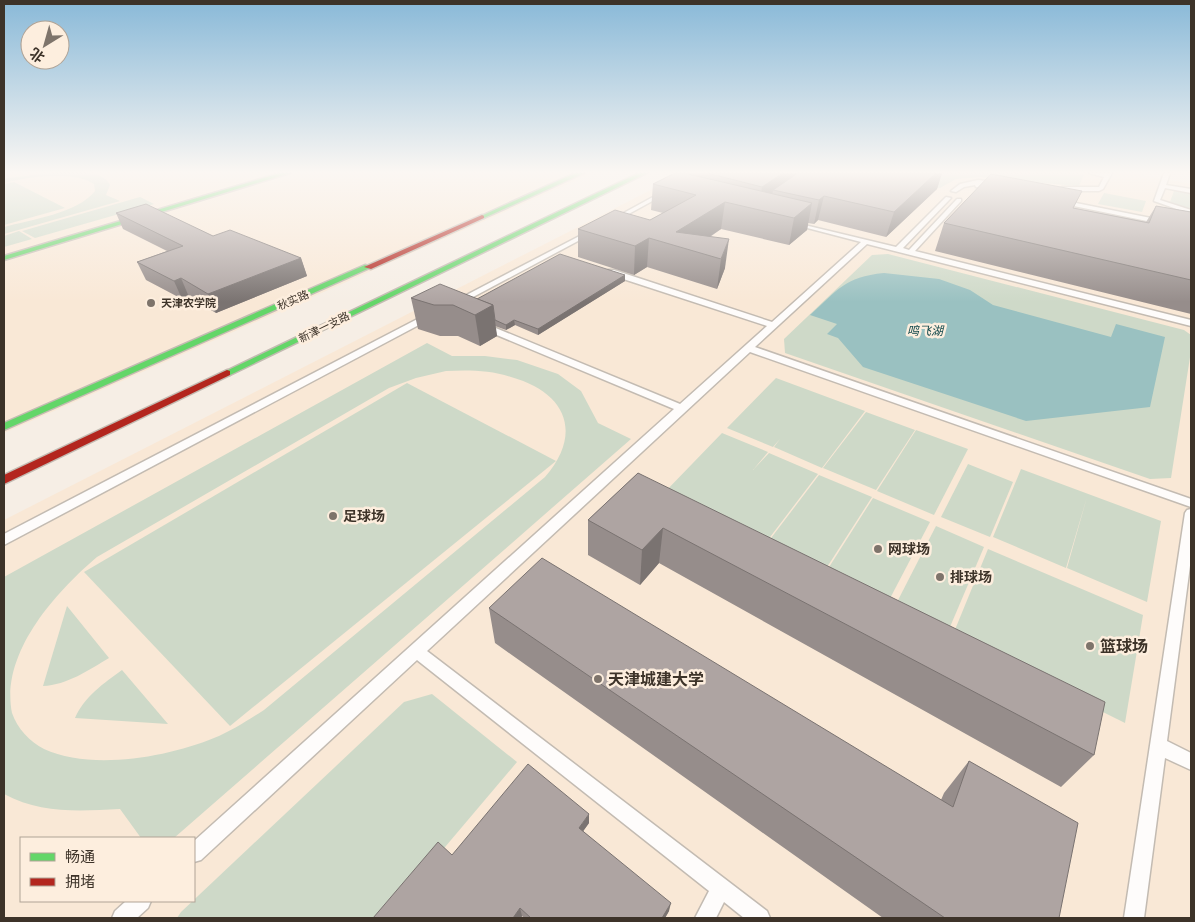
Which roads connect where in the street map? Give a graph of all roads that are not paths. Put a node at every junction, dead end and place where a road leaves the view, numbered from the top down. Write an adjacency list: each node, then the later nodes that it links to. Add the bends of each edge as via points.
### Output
1 (144, 216): 15 (street)
2 (483, 216): 24 (street, 秋实路)
3 (554, 216): 25 (street, 新津一支路)
4 (627, 216): 17 (lane)
5 (930, 216): 13 (lane)
6 (944, 216): 14 (lane)
7 (1129, 216): 9 (lane)
8 (1150, 216): 9 (lane)
9 (1149, 220): 11 (lane)
10 (789, 222): 12 (lane)
11 (1191, 228)
12 (866, 241): 13 (lane); 21 (lane)
13 (898, 249): 14 (lane)
14 (911, 252): 20 (lane)
15 (4, 258)
16 (598, 268): 21 (lane)
17 (451, 305)
18 (434, 314): 28 (lane)
19 (470, 321): 23 (lane)
20 (1191, 323)
21 (774, 325): 22 (lane)
22 (748, 348): 23 (lane); 26 (lane)
23 (682, 409): 29 (lane)
24 (4, 427)
25 (4, 480)
26 (1191, 503)
27 (1191, 513): 30 (lane)
28 (4, 540)
29 (416, 651): 32 (lane); 33 (lane)
30 (1158, 746): 31 (lane); 38 (lane)
31 (1191, 762)
32 (195, 852)
33 (721, 888): 36 (lane); 37 (lane)
34 (140, 902): 35 (lane)
35 (122, 918)
36 (705, 918)
37 (760, 918)
38 (1134, 918)

